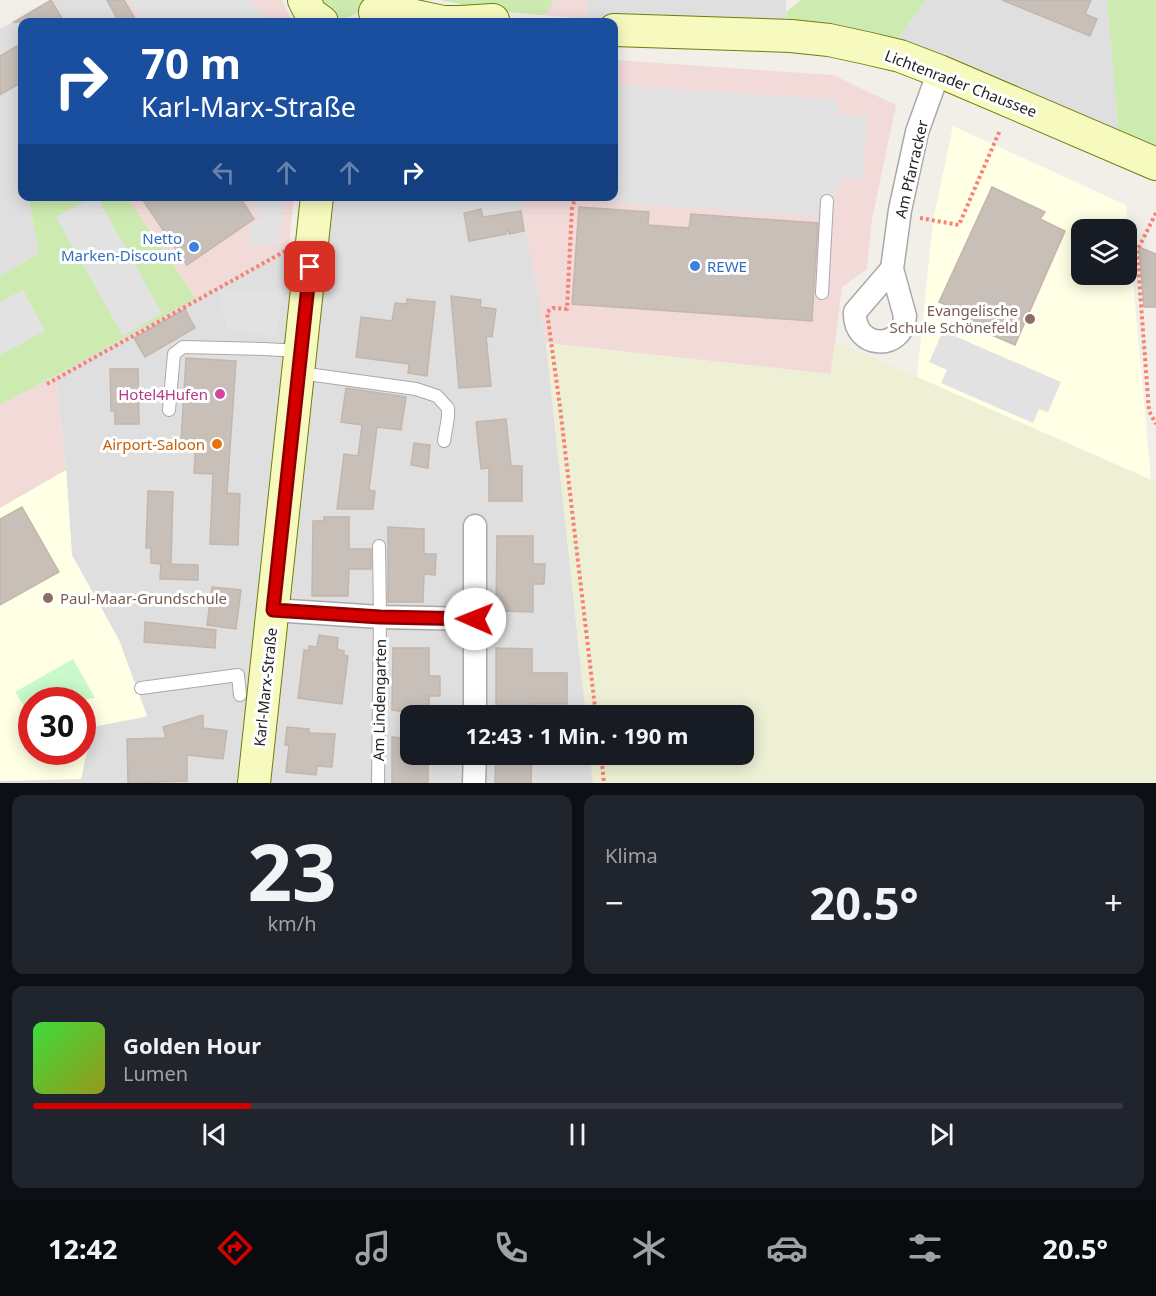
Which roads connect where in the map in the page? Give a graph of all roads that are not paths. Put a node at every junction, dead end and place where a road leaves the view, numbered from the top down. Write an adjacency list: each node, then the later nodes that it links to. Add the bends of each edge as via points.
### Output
1 (418, 0): 4 (street)
2 (373, 12): 3 (street)
3 (424, 18)
4 (493, 18)
5 (618, 30): 6 (street, Lichtenrader Chaussee, via 829,40 900,56)
6 (939, 71): 7 (street, Lichtenrader Chaussee); 10 (street, Am Pfarracker, via 917,132)
7 (1156, 164)
8 (316, 201): 12 (street, Karl-Marx-Straße)
9 (827, 201): 11 (lane)
10 (892, 268)
11 (822, 293)
12 (300, 362): 13 (lane, via 264,349 183,347 174,354); 14 (lane, via 437,396 448,408); 17 (street, Karl-Marx-Straße)
13 (169, 410)
14 (444, 441)
15 (475, 526): 19 (street)
16 (379, 546): 18 (lane, Am Lindengarten)
17 (273, 610): 18 (street, Am Lindengarten); 24 (street, Karl-Marx-Straße)
18 (380, 617): 19 (street, Am Lindengarten); 25 (lane, Am Lindengarten)
19 (475, 619): 22 (street)
20 (141, 688): 21 (lane, via 238,675)
21 (240, 695)
22 (475, 705)
23 (475, 765): 26 (street)
24 (254, 783)
25 (378, 783)
26 (474, 783)

